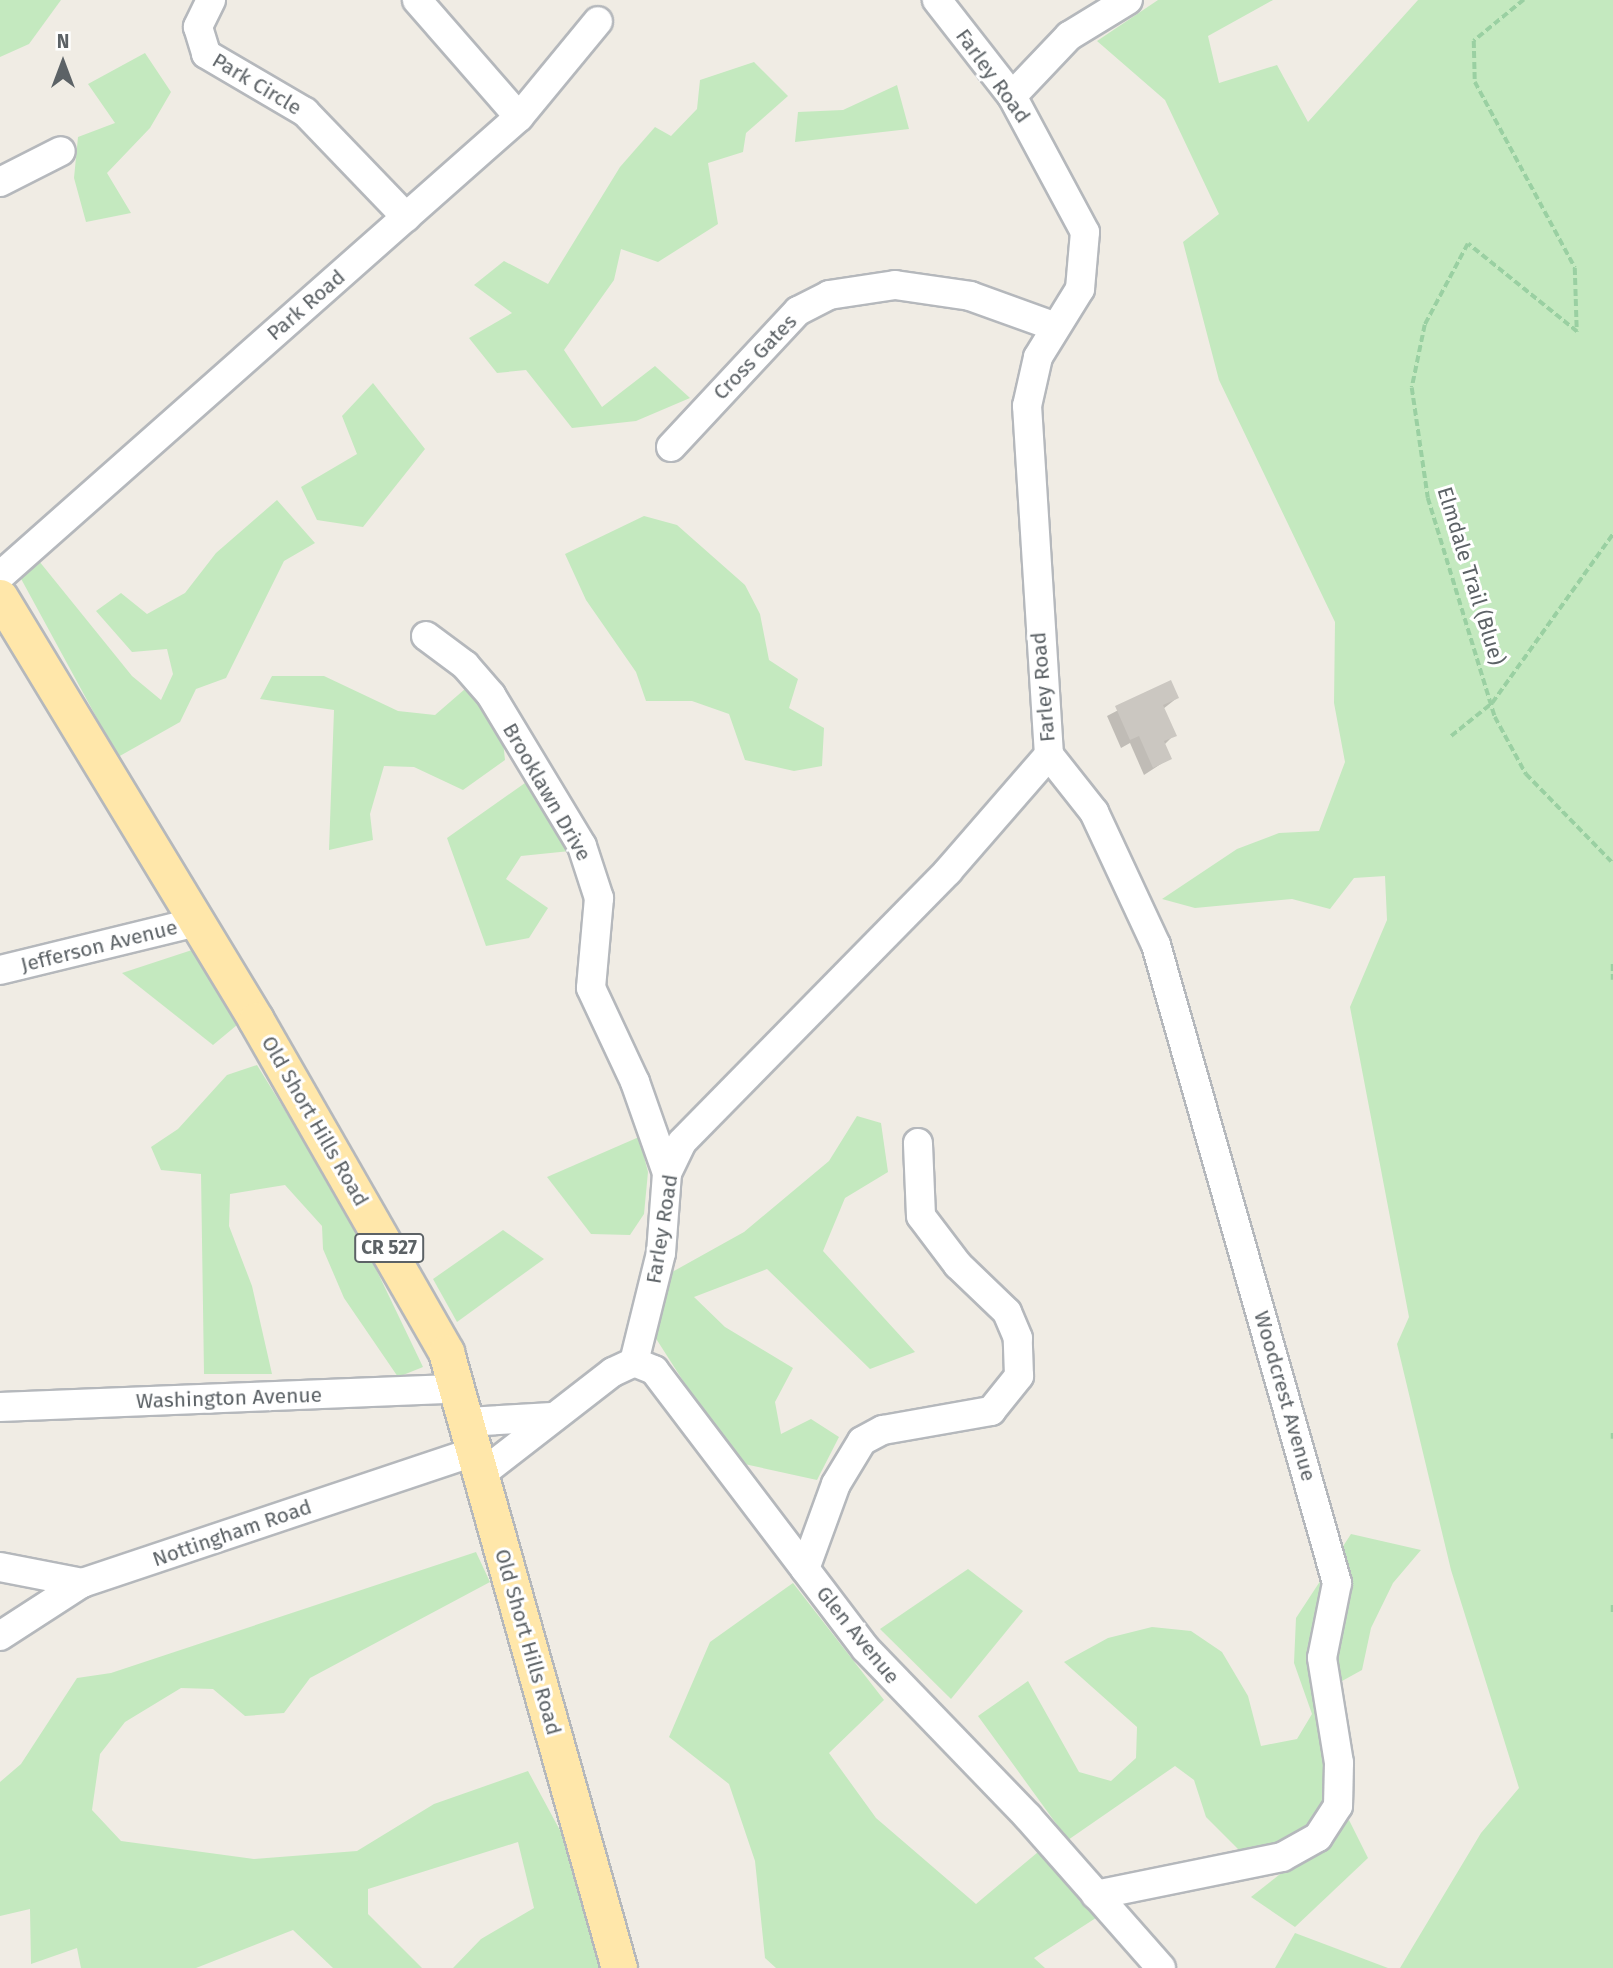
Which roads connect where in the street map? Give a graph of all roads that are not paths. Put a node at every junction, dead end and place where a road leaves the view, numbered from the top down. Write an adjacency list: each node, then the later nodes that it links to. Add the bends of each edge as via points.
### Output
1 (211, 0): 10 (street, Park Circle, via 198,27 206,54 304,112)
2 (417, 0): 7 (street)
3 (937, 0): 6 (street, Farley Road)
4 (1128, 0): 6 (street, via 1069,36)
5 (598, 21): 7 (street, Park Road)
6 (1012, 96): 11 (street, Farley Road, via 1085,232 1080,289)
7 (519, 117): 10 (street, Park Road)
8 (61, 151): 9 (street)
9 (0, 182)
10 (406, 217): 13 (street, Park Road)
11 (1056, 327): 12 (street, Cross Gates, via 970,296 895,285 829,295 798,311); 16 (street, Farley Road, via 1038,357 1027,406)
12 (671, 447)
13 (0, 576)
14 (0, 597): 17 (main road, Old Short Hills Road / CR 527)
15 (426, 636): 20 (street, Brooklawn Drive, via 465,665 491,695 582,846 599,898 591,988)
16 (1049, 755): 20 (street, Farley Road, via 948,871 705,1114); 30 (street, Woodcrest Avenue, via 1094,812 1156,945 1337,1583 1322,1658 1339,1763 1338,1806 1318,1837 1282,1857)
17 (197, 922): 18 (street, Jefferson Avenue); 22 (main road, Old Short Hills Road / CR 527, via 429,1317)
18 (0, 970)
19 (918, 1143): 27 (street, via 921,1216 958,1265 1007,1312 1018,1338 1019,1376 1014,1391 991,1411 883,1430 862,1441 836,1484)
20 (667, 1173): 21 (street, Farley Road, via 662,1253)
21 (634, 1362): 24 (street); 27 (street, Glen Avenue, via 654,1370)
22 (458, 1389): 23 (street, Washington Avenue); 25 (main road, Old Short Hills Road / CR 527)
23 (0, 1407)
24 (558, 1416): 25 (street); 25 (street)
25 (474, 1450): 28 (street, Nottingham Road); 31 (main road, Old Short Hills Road / CR 527)
26 (0, 1567): 28 (street)
27 (805, 1569): 30 (street, Glen Avenue, via 866,1649)
28 (82, 1583): 29 (street, Nottingham Road)
29 (0, 1636)
30 (1096, 1895): 32 (street, Glen Avenue)
31 (620, 1968)
32 (1161, 1968)

